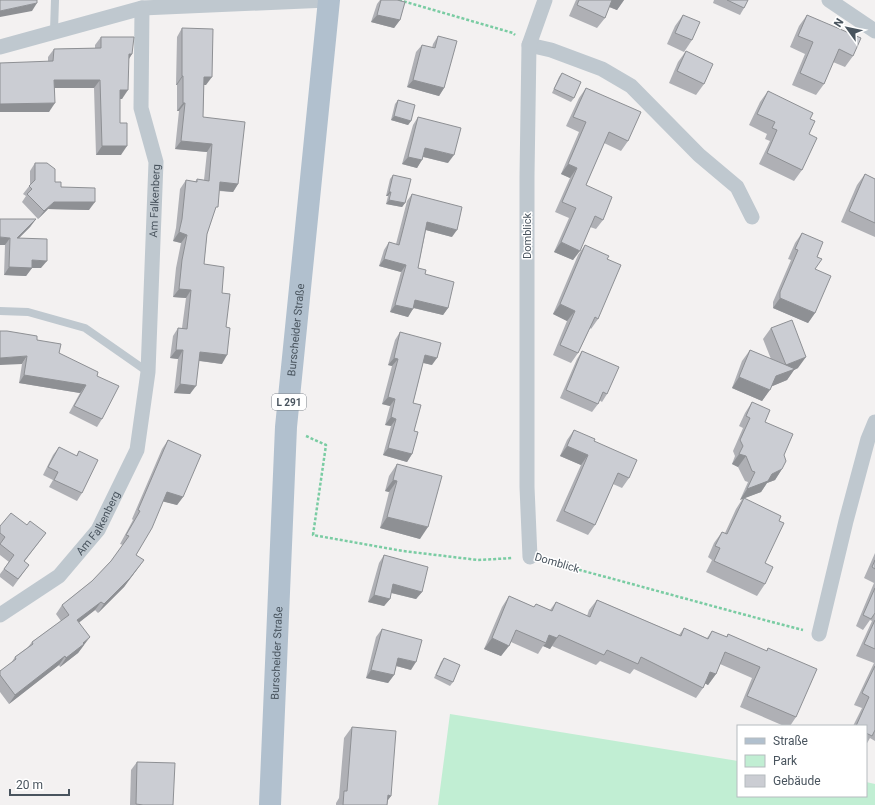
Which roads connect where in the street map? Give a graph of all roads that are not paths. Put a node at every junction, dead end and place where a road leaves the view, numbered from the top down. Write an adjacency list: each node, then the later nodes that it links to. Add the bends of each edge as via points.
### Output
1 (55, 0): 6 (lane)
2 (329, 0): 5 (street); 17 (main road, Burscheider Straße / L 291, via 286,427)
3 (545, 0): 8 (street, Domblick)
4 (830, 0): 7 (street)
5 (142, 8): 6 (street); 12 (street, Am Falkenberg, via 141,108 156,162)
6 (54, 31): 9 (street)
7 (875, 31)
8 (529, 45): 10 (street, via 551,50 602,69 631,86 699,155 737,187); 14 (street, Domblick, via 527,487)
9 (0, 47)
10 (752, 217)
11 (0, 311): 12 (lane, via 28,312 85,328)
12 (148, 372): 15 (street, Am Falkenberg, via 137,450 98,530 59,576)
13 (875, 422): 16 (street, via 846,521)
14 (530, 557)
15 (0, 615)
16 (819, 634)
17 (270, 805)

